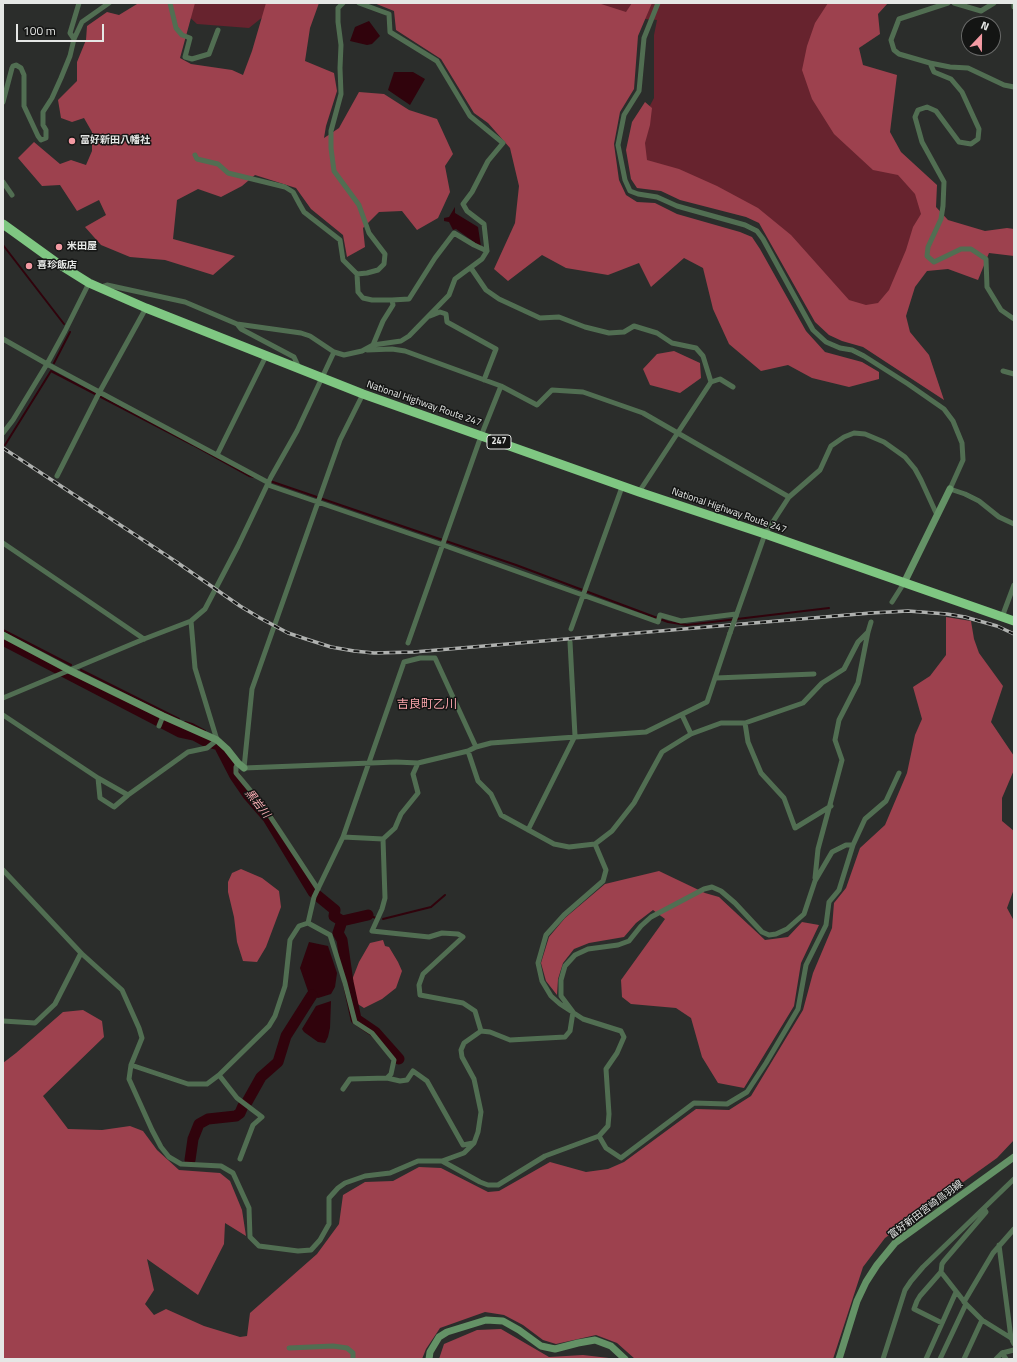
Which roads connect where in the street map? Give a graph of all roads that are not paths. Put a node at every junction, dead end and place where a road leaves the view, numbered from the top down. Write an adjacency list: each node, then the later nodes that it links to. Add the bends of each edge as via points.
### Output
1 (80, 3): 13 (street, via 70,33)
2 (109, 3): 13 (street, via 82,22)
3 (170, 3): 12 (street, via 176,28 182,35 190,38 185,57 192,59 209,54)
4 (343, 3): 23 (street, via 338,8 341,94 331,131 334,171 359,205 369,233 385,254 384,264 378,270)
5 (359, 3): 21 (street, via 389,14 390,32 437,62 470,116 503,143 488,161 463,204 467,211 484,224)
6 (658, 3): 54 (street, via 644,38 639,91 624,115 618,146 625,180 630,190 757,230 813,330 826,342 864,356 908,384 944,409 953,421 962,443 963,460)
7 (948, 3): 14 (street, via 899,20 890,40 894,50 899,54)
8 (954, 3): 9 (street, via 982,11)
9 (994, 3)
10 (1014, 3): 11 (street)
11 (1014, 7)
12 (218, 30)
13 (74, 39): 16 (street, via 61,78 43,112 46,138 41,140 38,136 24,106 24,75 21,68 16,65 12,68)
14 (930, 63): 15 (street, via 968,68); 29 (street, via 934,72 951,79 962,92 979,129 978,139 971,144 959,142 936,111 927,107 918,110 915,117 922,142 944,182 941,219 928,247 927,256 934,262 961,249 971,249 986,259 987,287 1002,310)
15 (1014, 87)
16 (3, 102)
17 (195, 155): 23 (street, via 197,159 218,164 228,173 285,187 293,192 304,212 340,240 343,260)
18 (3, 182): 19 (street)
19 (12, 195)
20 (3, 224): 24 (highway, National Highway Route 247 / 247)
21 (487, 251): 22 (street); 26 (street, via 454,233 409,299)
22 (471, 268): 28 (street, via 455,279 449,295); 42 (street, via 486,290 499,299 540,318 559,318 609,333 624,332 634,326 657,333 672,343 696,348 703,356)
23 (357, 274): 26 (street, via 358,292 363,298)
24 (89, 283): 25 (highway, National Highway Route 247 / 247); 36 (street)
25 (100, 288): 27 (highway, National Highway Route 247 / 247); 30 (street, via 108,285 185,302)
26 (392, 300): 32 (street, via 393,305)
27 (146, 308): 35 (highway, National Highway Route 247 / 247); 45 (street)
28 (427, 317): 32 (street, via 401,341); 41 (street, via 440,312 446,314 447,322 496,348)
29 (1014, 319)
30 (237, 324): 34 (street, via 301,333); 37 (street, via 241,329 294,357)
31 (3, 340): 36 (street)
32 (373, 345): 33 (street)
33 (362, 351): 34 (street, via 344,355); 41 (street, via 405,351)
34 (334, 352): 40 (street)
35 (266, 356): 37 (highway, National Highway Route 247 / 247); 50 (street)
36 (47, 364): 45 (street); 48 (street)
37 (299, 368): 40 (highway, National Highway Route 247 / 247)
38 (1003, 371): 39 (street)
39 (1014, 374)
40 (322, 377): 46 (highway, National Highway Route 247 / 247); 52 (street, via 297,431)
41 (484, 380): 43 (street)
42 (711, 382): 44 (street, via 720,379); 47 (street)
43 (501, 386): 47 (street, via 538,405 552,390 583,392 643,413); 49 (street)
44 (733, 387)
45 (99, 392): 50 (street); 51 (street)
46 (363, 394): 49 (highway, National Highway Route 247 / 247); 57 (street, via 340,440)
47 (678, 432): 55 (street); 56 (street)
48 (3, 433)
49 (481, 436): 53 (highway, National Highway Route 247 / 247); 62 (street)
50 (217, 454): 52 (street)
51 (57, 476)
52 (269, 482): 57 (street); 69 (street, via 216,590 205,608)
53 (622, 486): 55 (highway, National Highway Route 247 / 247); 65 (street)
54 (950, 489): 58 (main road); 59 (street, via 979,501 999,517)
55 (638, 492): 60 (highway, National Highway Route 247 / 247)
56 (789, 497): 58 (street, via 820,470 831,446 854,433 865,434 884,442 905,457 915,469); 60 (street)
57 (318, 501): 62 (street); 96 (street, via 252,689)
58 (937, 515): 63 (main road)
59 (1014, 524)
60 (765, 534): 63 (highway, National Highway Route 247 / 247); 67 (street)
61 (3, 543): 75 (street)
62 (443, 544): 65 (street); 77 (street)
63 (904, 583): 66 (street); 68 (highway, National Highway Route 247 / 247)
64 (1014, 585): 68 (street)
65 (583, 595): 67 (street, via 658,622 660,615 681,621); 72 (street)
66 (892, 602)
67 (736, 615): 80 (street, bridge)
68 (1002, 617): 70 (highway, National Highway Route 247 / 247)
69 (191, 620): 75 (street); 91 (street, via 195,668)
70 (1014, 621)
71 (871, 622): 73 (street)
72 (571, 629)
73 (868, 632): 87 (street, via 858,642 844,669 822,683 804,703); 100 (street, via 858,683 839,720 835,740 842,760)
74 (3, 635): 78 (main road)
75 (144, 639): 78 (street)
76 (570, 642): 90 (street)
77 (408, 643)
78 (69, 670): 82 (street); 86 (main road)
79 (814, 674): 80 (street)
80 (716, 678): 85 (street, via 707,702)
81 (3, 692): 82 (street)
82 (10, 695): 83 (street)
83 (3, 698)
84 (3, 714): 98 (street)
85 (682, 715): 89 (street); 90 (street, via 646,732)
86 (163, 716): 88 (street); 91 (main road)
87 (745, 723): 89 (street, via 721,722); 100 (street, via 748,742 761,774 784,798 795,828)
88 (159, 725)
89 (691, 734): 104 (street, via 662,752 634,803 612,831)
90 (575, 736): 92 (street, via 491,743); 101 (street)
91 (217, 740): 96 (main road); 99 (street, via 207,748 188,752)
92 (476, 747): 93 (street); 94 (street, via 435,658 420,658 404,662)
93 (468, 751): 95 (street); 101 (street, via 478,781 491,794 501,815)
94 (369, 763): 95 (street); 96 (street); 102 (street)
95 (418, 763): 103 (street, via 413,774 418,793 401,814 395,828)
96 (241, 765): 108 (street, via 236,767 236,773 264,807)
97 (899, 773): 105 (street, via 886,801 865,819)
98 (98, 778): 99 (street); 99 (street, via 100,798 114,807)
99 (128, 795)
100 (831, 806): 107 (street, via 818,849)
101 (528, 830): 104 (street, via 554,844 569,847)
102 (343, 837): 103 (street); 108 (street)
103 (383, 839): 113 (street, via 385,898 372,932 428,937 458,934 463,937 423,974 419,985 420,995 462,1003 475,1011)
104 (595, 844): 111 (street, via 606,870 603,881 564,915 546,935 538,963 542,981 551,996)
105 (853, 845): 107 (street, via 846,845 832,852); 118 (street, via 839,890 829,902 826,925 806,965 798,1008 747,1092 727,1104 694,1103 621,1158 606,1148)
106 (3, 870): 110 (street)
107 (815, 881): 111 (street, via 804,914 787,929 776,934 762,932 721,891 712,888 704,889 651,917 629,941 575,955 565,966 561,980 561,996)
108 (318, 889): 109 (street)
109 (308, 923): 115 (street, via 299,926 290,940 285,986 275,1016 269,1026); 116 (street, via 330,935 354,1022 372,1033 394,1060 392,1074)
110 (81, 953): 112 (street, via 56,1004 36,1023); 114 (street, via 122,990 139,1028 142,1038)
111 (573, 1012): 113 (street, via 570,1031 565,1037 510,1040); 118 (street, via 583,1019 621,1031 624,1037 606,1069 608,1126)
112 (3, 1021)
113 (481, 1031): 119 (street, via 464,1043 461,1050 474,1079 481,1112)
114 (131, 1065): 115 (street, via 188,1084 207,1084); 122 (street, via 129,1079 161,1147 169,1157 180,1164 222,1166 233,1173 248,1208 250,1237 259,1246 311,1250 329,1224 329,1198 345,1183 365,1176 390,1173 418,1161)
115 (219, 1075): 121 (street, via 237,1098 262,1117 253,1125)
116 (387, 1078): 117 (street, via 350,1079); 119 (street, via 407,1080 413,1070 427,1081 463,1145)
117 (343, 1089)
118 (599, 1136): 122 (street, via 545,1156 498,1185 480,1182)
119 (474, 1143): 122 (street, via 464,1153)
120 (1014, 1157): 140 (main road, 富好新田宮崎鳥羽線, via 895,1244 881,1260 857,1301)
121 (240, 1159)
122 (442, 1161)
123 (1014, 1179): 124 (street)
124 (984, 1209): 127 (street, via 986,1212 944,1261); 141 (street, via 923,1267 908,1286)
125 (1014, 1229): 126 (street)
126 (999, 1245): 129 (street); 132 (street)
127 (941, 1272): 128 (street); 131 (street, via 920,1296 914,1309)
128 (956, 1292): 129 (street); 131 (street)
129 (965, 1303): 130 (street); 143 (street)
130 (982, 1320): 132 (street); 144 (street)
131 (942, 1322): 142 (street)
132 (1011, 1338): 133 (street)
133 (1014, 1344)
134 (289, 1348): 137 (street, via 347,1348 353,1353)
135 (1014, 1350): 136 (street)
136 (1002, 1353): 145 (street); 146 (street)
137 (353, 1359)
138 (429, 1359): 139 (main road, via 439,1337 486,1320 502,1321 542,1346 555,1349 595,1340 611,1346)
139 (625, 1359)
140 (839, 1359)
141 (883, 1359)
142 (926, 1359)
143 (940, 1359)
144 (964, 1359)
145 (996, 1359)
146 (1006, 1359)

